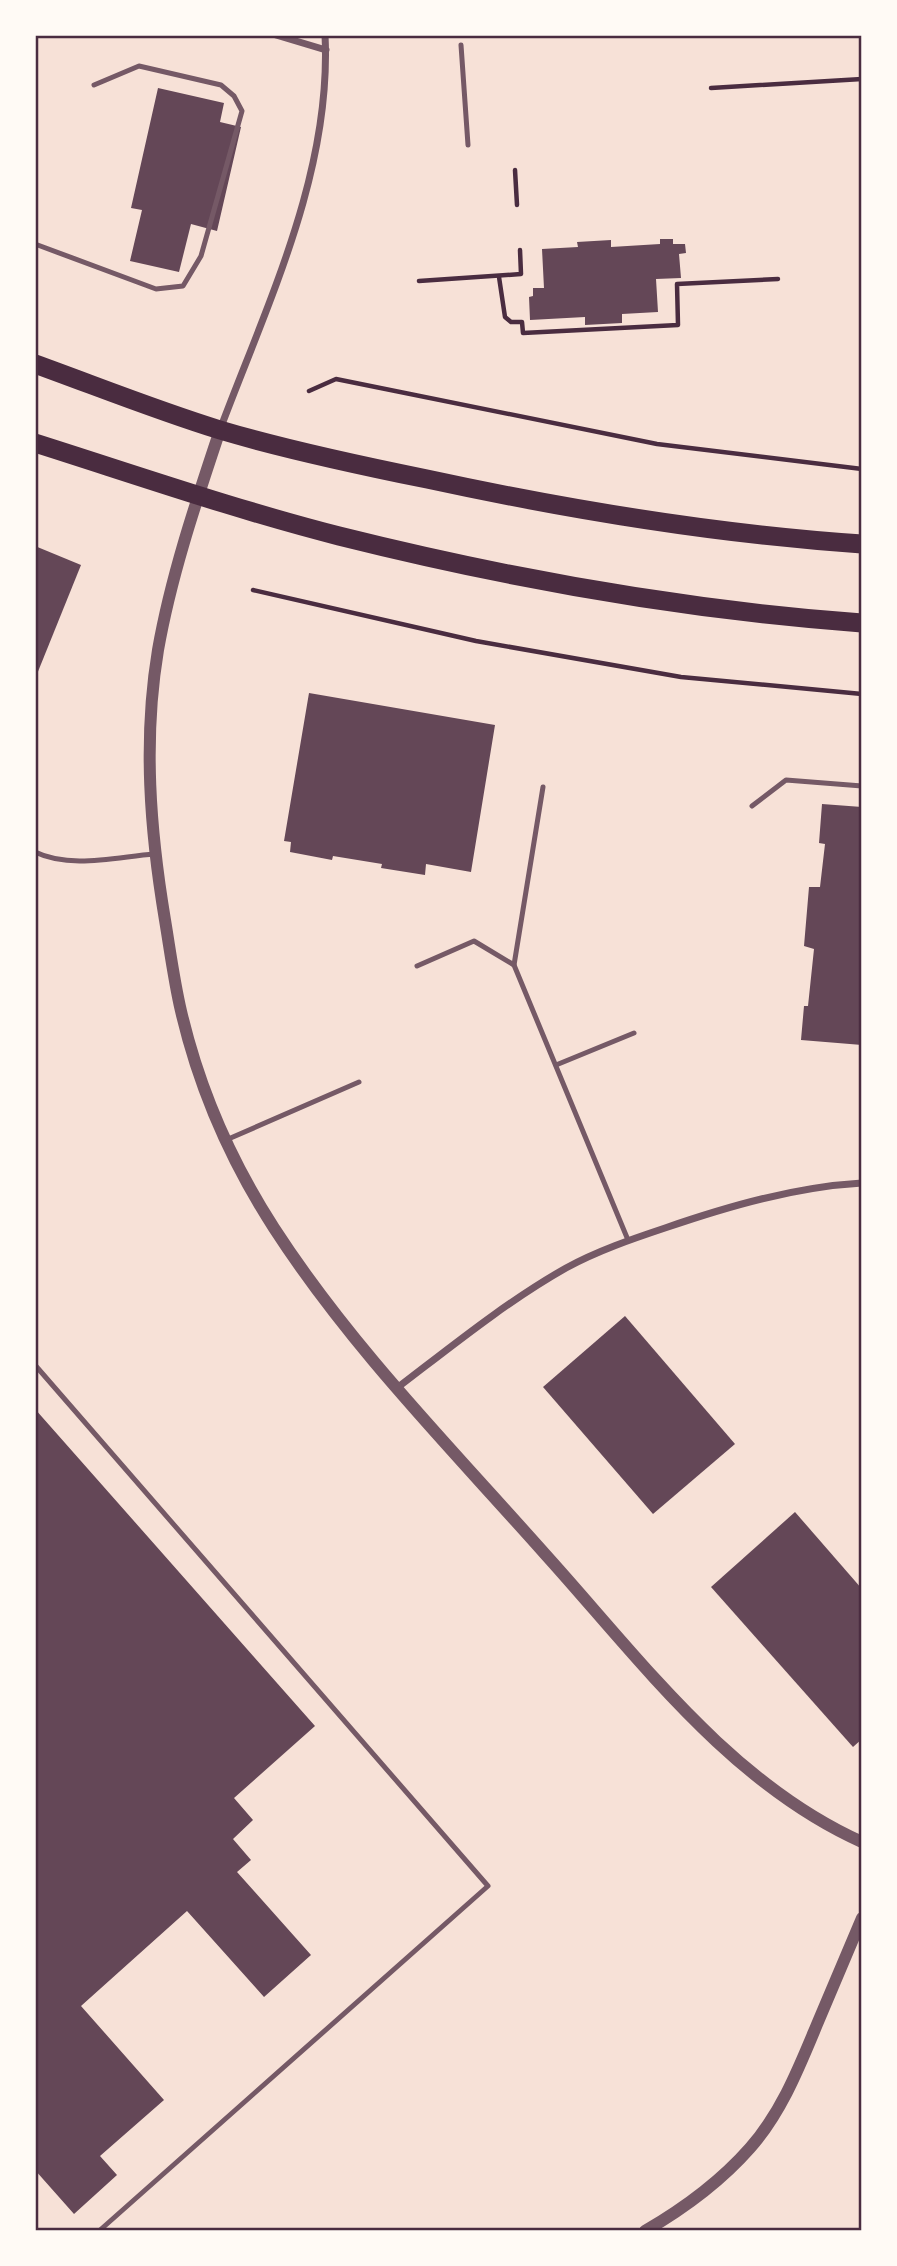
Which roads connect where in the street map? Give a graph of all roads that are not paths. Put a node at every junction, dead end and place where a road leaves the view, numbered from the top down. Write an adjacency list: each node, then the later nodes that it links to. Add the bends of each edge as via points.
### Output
1 (276, 35): 4 (street)
2 (325, 35): 4 (street)
3 (461, 44): 6 (lane)
4 (326, 50): 9 (street, via 320,135 297,224)
5 (94, 85): 7 (lane, via 139,66 221,85 234,96 242,111 201,256 183,286 156,289)
6 (468, 145)
7 (35, 244)
8 (35, 364): 9 (highway)
9 (220, 430): 11 (street); 12 (highway, via 509,497 624,517)
10 (35, 443): 11 (highway)
11 (198, 495): 13 (highway, via 337,536 539,581 783,617); 18 (street, via 158,648 149,756)
12 (862, 544)
13 (862, 623)
14 (543, 786): 19 (lane)
15 (862, 786): 16 (lane, via 786,780)
16 (752, 806)
17 (35, 852): 18 (lane, via 72,861)
18 (154, 854): 24 (street, via 181,1012)
19 (514, 965): 20 (lane, via 474,941); 22 (lane)
20 (417, 966)
21 (634, 1033): 22 (lane)
22 (556, 1065): 26 (lane)
23 (359, 1082): 24 (lane)
24 (226, 1140): 28 (street, via 273,1226 313,1285)
25 (862, 1183): 26 (street, via 796,1191)
26 (628, 1240): 28 (street, via 568,1267 510,1302)
27 (35, 1366): 31 (lane, via 488,1886)
28 (397, 1388): 29 (street, via 714,1740 798,1807)
29 (862, 1842)
30 (862, 1918): 32 (street, via 776,2112 750,2148 714,2182)
31 (99, 2231)
32 (645, 2231)

